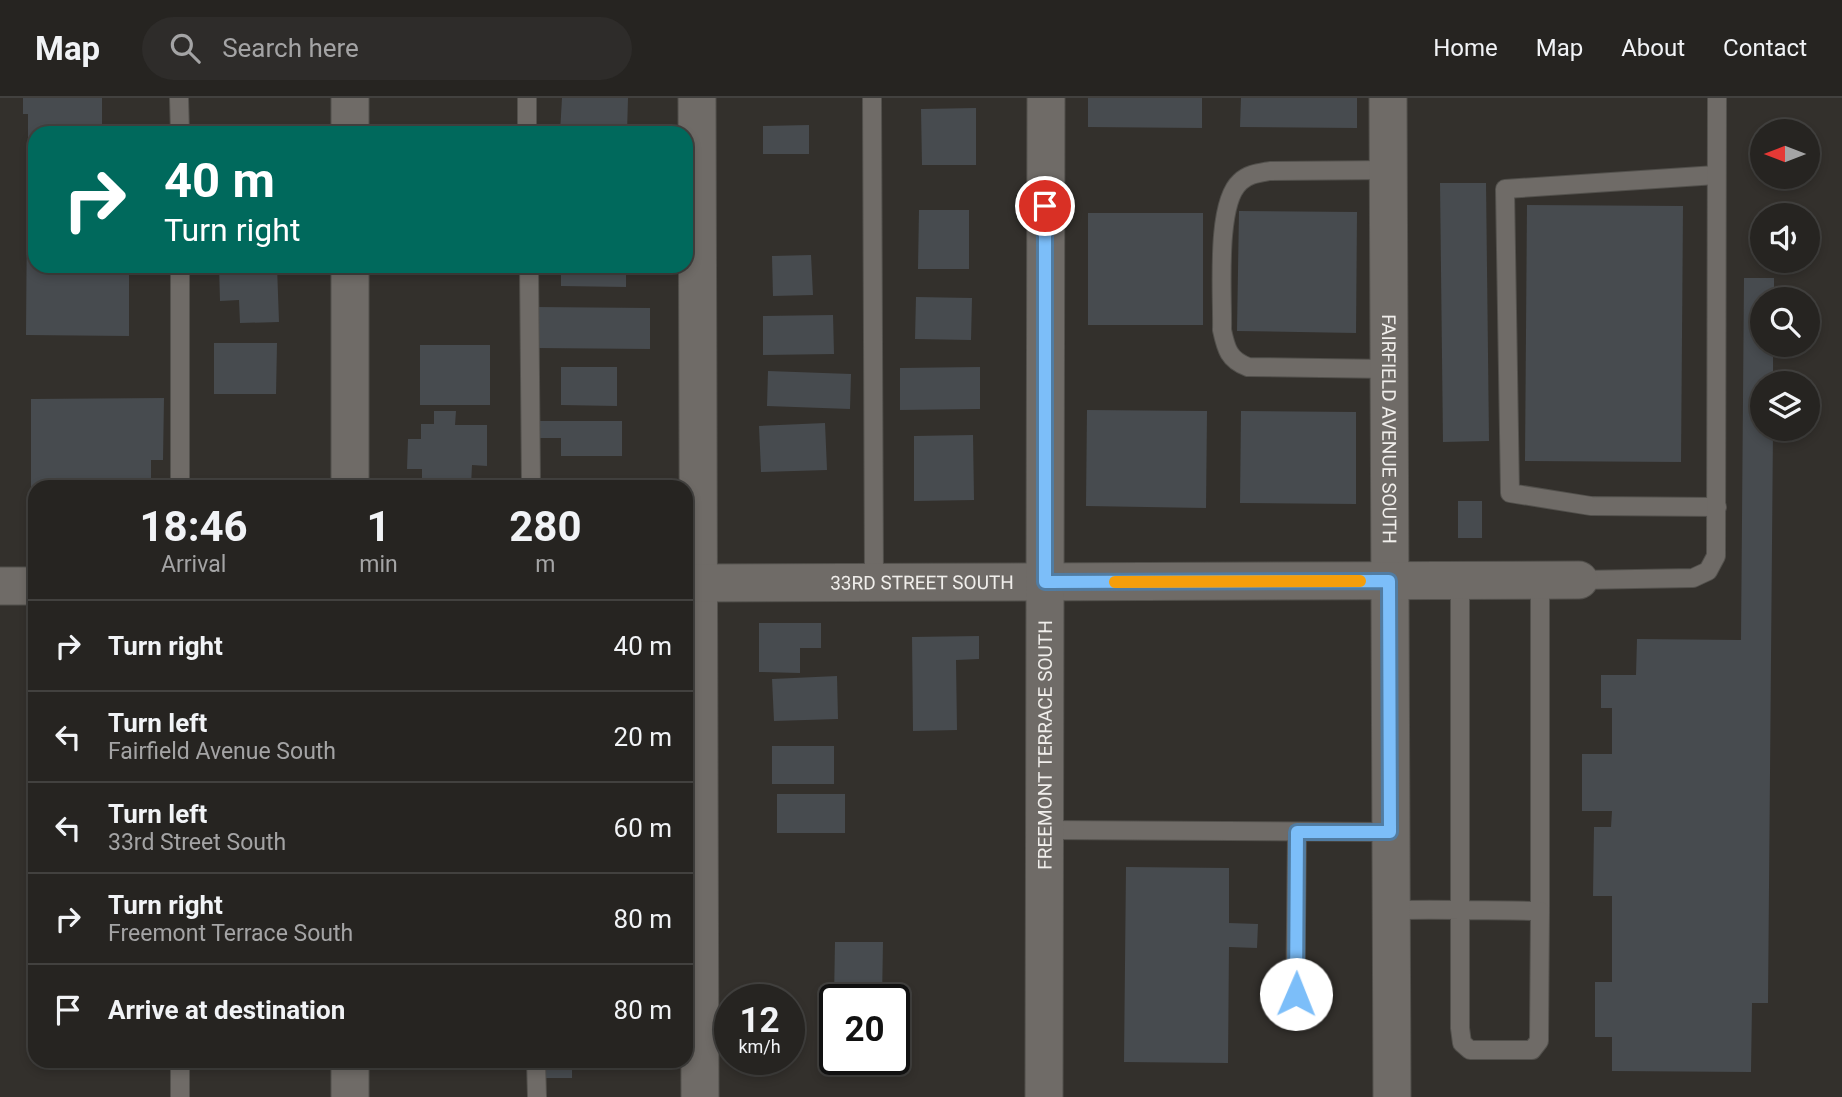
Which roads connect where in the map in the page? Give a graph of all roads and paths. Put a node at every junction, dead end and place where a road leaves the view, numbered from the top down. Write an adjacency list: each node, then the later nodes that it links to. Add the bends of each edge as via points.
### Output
1 (179, 98): 9 (lane)
2 (350, 98): 10 (street)
3 (527, 98): 11 (lane)
4 (697, 98): 21 (street)
5 (872, 98): 29 (lane)
6 (1046, 98): 27 (street, FREEMONT TERRACE SOUTH)
7 (1388, 98): 12 (street, FAIRFIELD AVENUE SOUTH)
8 (1717, 98): 13 (lane)
9 (180, 126)
10 (350, 126)
11 (527, 126)
12 (1388, 170): 17 (street, FAIRFIELD AVENUE SOUTH); 17 (lane, via 1270,171 1240,181 1225,215 1222,330 1225,348 1235,362 1248,366)
13 (1716, 175): 22 (lane); 22 (lane, via 1505,188 1510,493 1591,506)
14 (180, 273): 18 (lane)
15 (350, 273): 19 (street)
16 (528, 273): 20 (lane)
17 (1388, 369): 26 (street, FAIRFIELD AVENUE SOUTH)
18 (180, 480)
19 (350, 480)
20 (530, 480)
21 (693, 486)
22 (1717, 507): 25 (lane, via 1716,556 1708,571 1693,578)
23 (1460, 580): 24 (street, 33RD STREET SOUTH); 26 (street, 33RD STREET SOUTH); 36 (lane)
24 (1540, 580): 25 (street, 33RD STREET SOUTH); 38 (lane)
25 (1579, 580)
26 (1389, 581): 27 (street, 33RD STREET SOUTH); 35 (street, FAIRFIELD AVENUE SOUTH)
27 (1045, 582): 29 (street, 33RD STREET SOUTH); 33 (street, FREEMONT TERRACE SOUTH)
28 (693, 583): 29 (street, 33RD STREET SOUTH)
29 (874, 583)
30 (0, 586): 31 (street)
31 (28, 586)
32 (693, 656): 46 (street)
33 (1044, 830): 34 (lane); 47 (street, FREEMONT TERRACE SOUTH)
34 (1297, 832): 35 (lane); 39 (lane)
35 (1390, 832): 37 (street, FAIRFIELD AVENUE SOUTH)
36 (1460, 909): 37 (lane); 38 (lane); 38 (lane, via 1462,1043 1470,1050 1522,1052 1532,1051 1539,1041)
37 (1391, 910): 48 (street, FAIRFIELD AVENUE SOUTH)
38 (1540, 911)
39 (1295, 1021)
40 (180, 1068): 43 (lane)
41 (350, 1068): 44 (street)
42 (536, 1068): 45 (lane)
43 (180, 1097)
44 (350, 1097)
45 (537, 1097)
46 (699, 1097)
47 (1044, 1097)
48 (1392, 1097)

